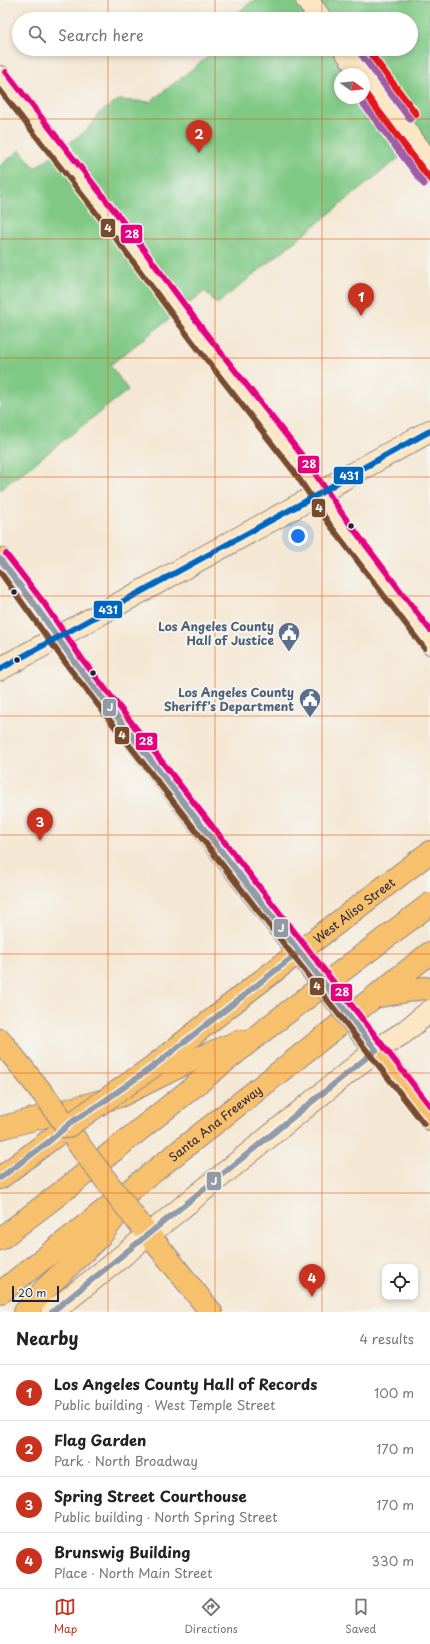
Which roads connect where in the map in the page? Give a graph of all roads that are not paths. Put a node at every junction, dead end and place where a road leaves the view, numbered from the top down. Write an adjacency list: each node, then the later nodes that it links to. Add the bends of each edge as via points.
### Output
1 (307, 0): 2 (main road)
2 (316, 12)
3 (349, 56): 4 (main road)
4 (358, 68)
5 (0, 77): 9 (main road, via 302,468)
6 (370, 84): 7 (main road)
7 (430, 163)
8 (430, 431): 9 (main road, via 343,478)
9 (319, 494): 11 (main road); 12 (main road)
10 (0, 559): 11 (main road)
11 (57, 637): 13 (main road); 17 (main road)
12 (430, 643)
13 (0, 669)
14 (430, 852): 17 (main road, West Aliso Street)
15 (430, 904): 21 (main road)
16 (430, 953): 19 (main road, Santa Ana Freeway)
17 (305, 960): 23 (main road, bridge); 25 (main road, West Aliso Street, bridge)
18 (430, 989): 19 (main road, via 423,988)
19 (376, 997): 28 (main road, Santa Ana Freeway)
20 (430, 1011): 23 (main road, via 403,1033)
21 (263, 1031): 26 (main road, via 186,1063 120,1096); 30 (main road)
22 (0, 1040): 25 (main road, bridge)
23 (370, 1042): 24 (main road); 29 (main road)
24 (430, 1119)
25 (67, 1127): 27 (main road, West Aliso Street); 29 (main road, bridge)
26 (0, 1128)
27 (0, 1178)
28 (144, 1179): 31 (main road, Santa Ana Freeway); 32 (main road, via 102,1234)
29 (143, 1228): 33 (main road); 34 (main road)
30 (0, 1239)
31 (0, 1293)
32 (25, 1312)
33 (52, 1312)
34 (210, 1312)

